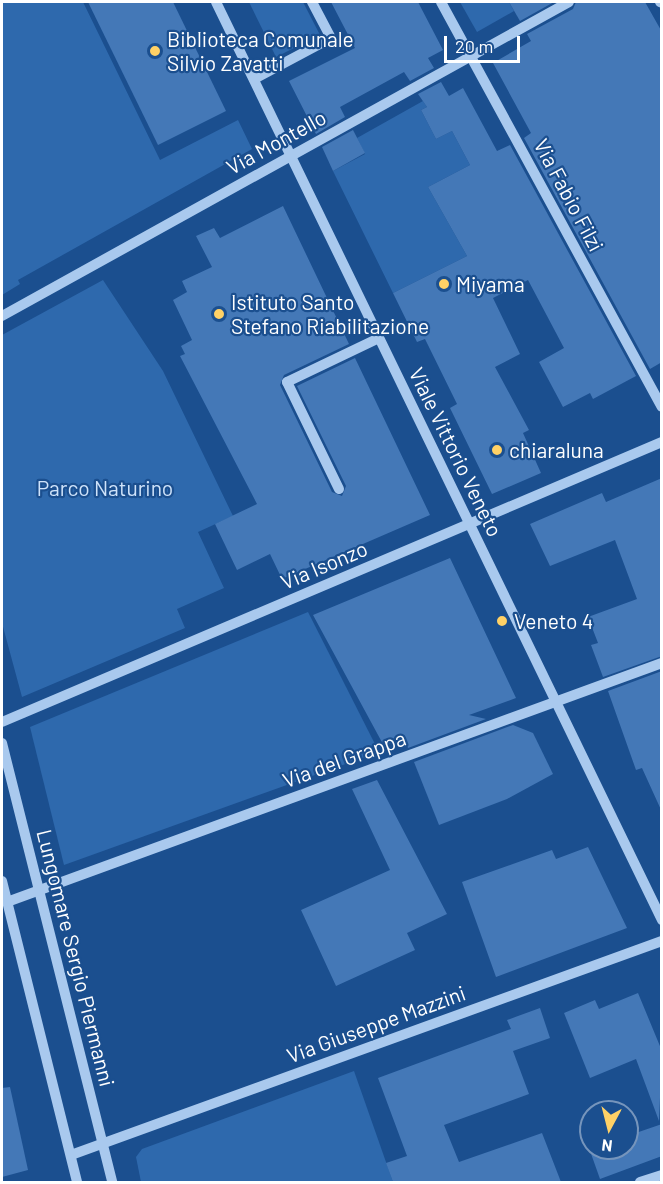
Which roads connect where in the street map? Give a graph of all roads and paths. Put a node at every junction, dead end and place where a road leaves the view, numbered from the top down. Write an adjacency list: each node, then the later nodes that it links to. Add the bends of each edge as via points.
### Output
1 (216, 2): 6 (street, Viale Vittorio Veneto)
2 (312, 2): 6 (street, via 331,38)
3 (441, 2): 5 (street, Via Fabio Filzi)
4 (569, 2): 5 (street, Via Montello)
5 (471, 56): 7 (street, Via Montello); 10 (street, Via Fabio Filzi)
6 (254, 79): 7 (street, Viale Vittorio Veneto)
7 (291, 156): 8 (street, Via Montello); 9 (street, Viale Vittorio Veneto)
8 (2, 316)
9 (379, 338): 12 (street, via 287,382); 13 (street, Viale Vittorio Veneto)
10 (662, 407)
11 (662, 442): 13 (street, Via Isonzo)
12 (339, 489)
13 (470, 525): 15 (street, Viale Vittorio Veneto); 16 (street, Via Isonzo)
14 (662, 663): 15 (street, Via del Grappa)
15 (556, 702): 19 (street, Via del Grappa); 21 (street, Viale Vittorio Veneto)
16 (2, 722)
17 (2, 743): 19 (street, Lungomare Sergio Piermanni)
18 (2, 881): 20 (street)
19 (39, 891): 20 (street, Via del Grappa); 23 (street, Lungomare Sergio Piermanni)
20 (7, 902): 24 (street)
21 (662, 920)
22 (662, 941): 23 (street, Via Giuseppe Mazzini)
23 (103, 1143): 24 (street, Via Giuseppe Mazzini); 27 (street, Lungomare Sergio Piermanni)
24 (71, 1155): 26 (street)
25 (662, 1175): 28 (street)
26 (76, 1182)
27 (112, 1182)
28 (640, 1182)

